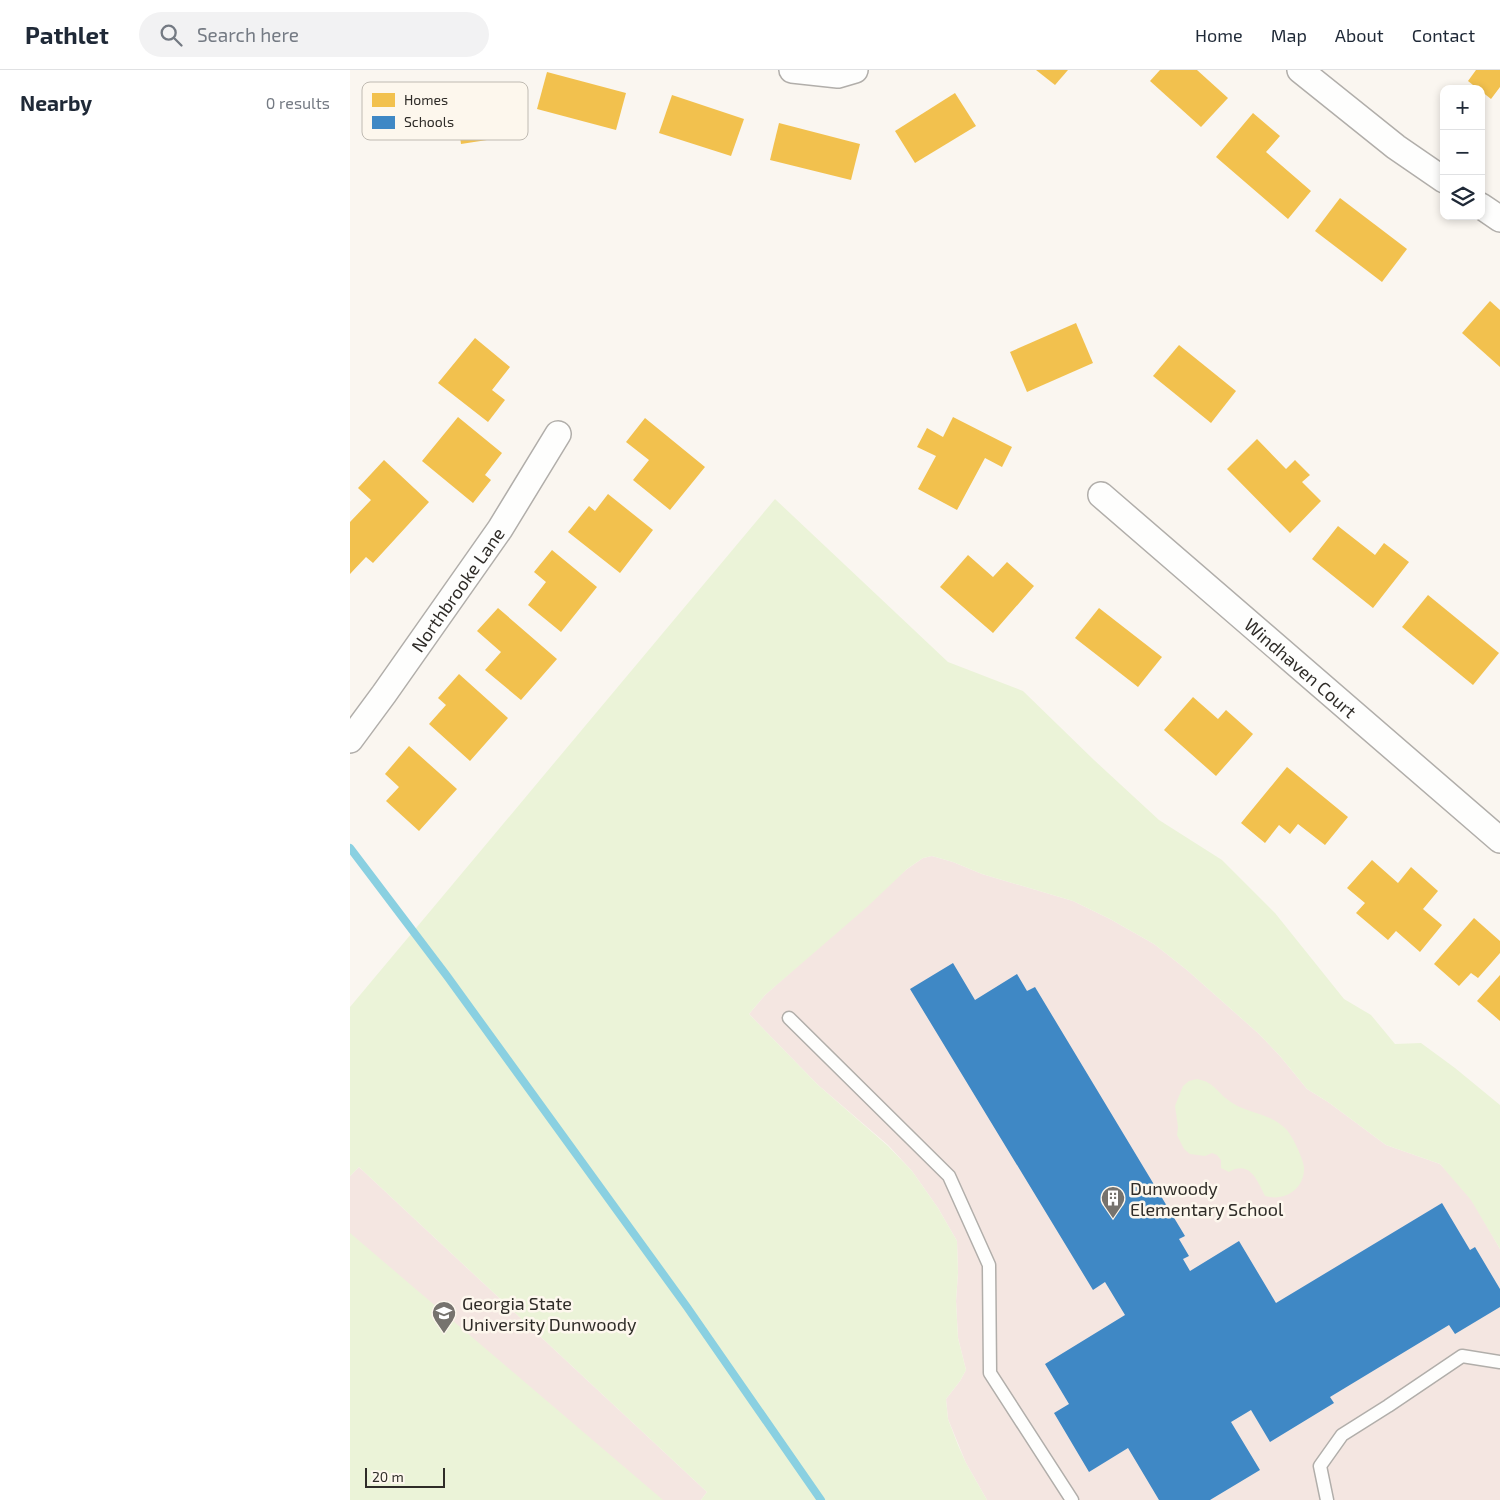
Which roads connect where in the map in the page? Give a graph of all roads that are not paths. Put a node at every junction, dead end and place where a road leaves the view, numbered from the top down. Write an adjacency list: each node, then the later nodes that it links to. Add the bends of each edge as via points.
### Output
1 (792, 70): 2 (street, via 838,74)
2 (855, 70)
3 (1300, 70): 4 (street, via 1396,147)
4 (1440, 177)
5 (1485, 209): 6 (street)
6 (1500, 219)
7 (558, 434): 9 (street, Northbrooke Lane, via 500,528 384,694)
8 (1101, 495): 10 (street, Windhaven Court)
9 (352, 731)
10 (1500, 840)
11 (790, 1018): 13 (lane, via 949,1176 989,1266 990,1373)
12 (1500, 1362): 14 (lane, via 1462,1356 1342,1434 1320,1466)
13 (1072, 1500)
14 (1327, 1500)

